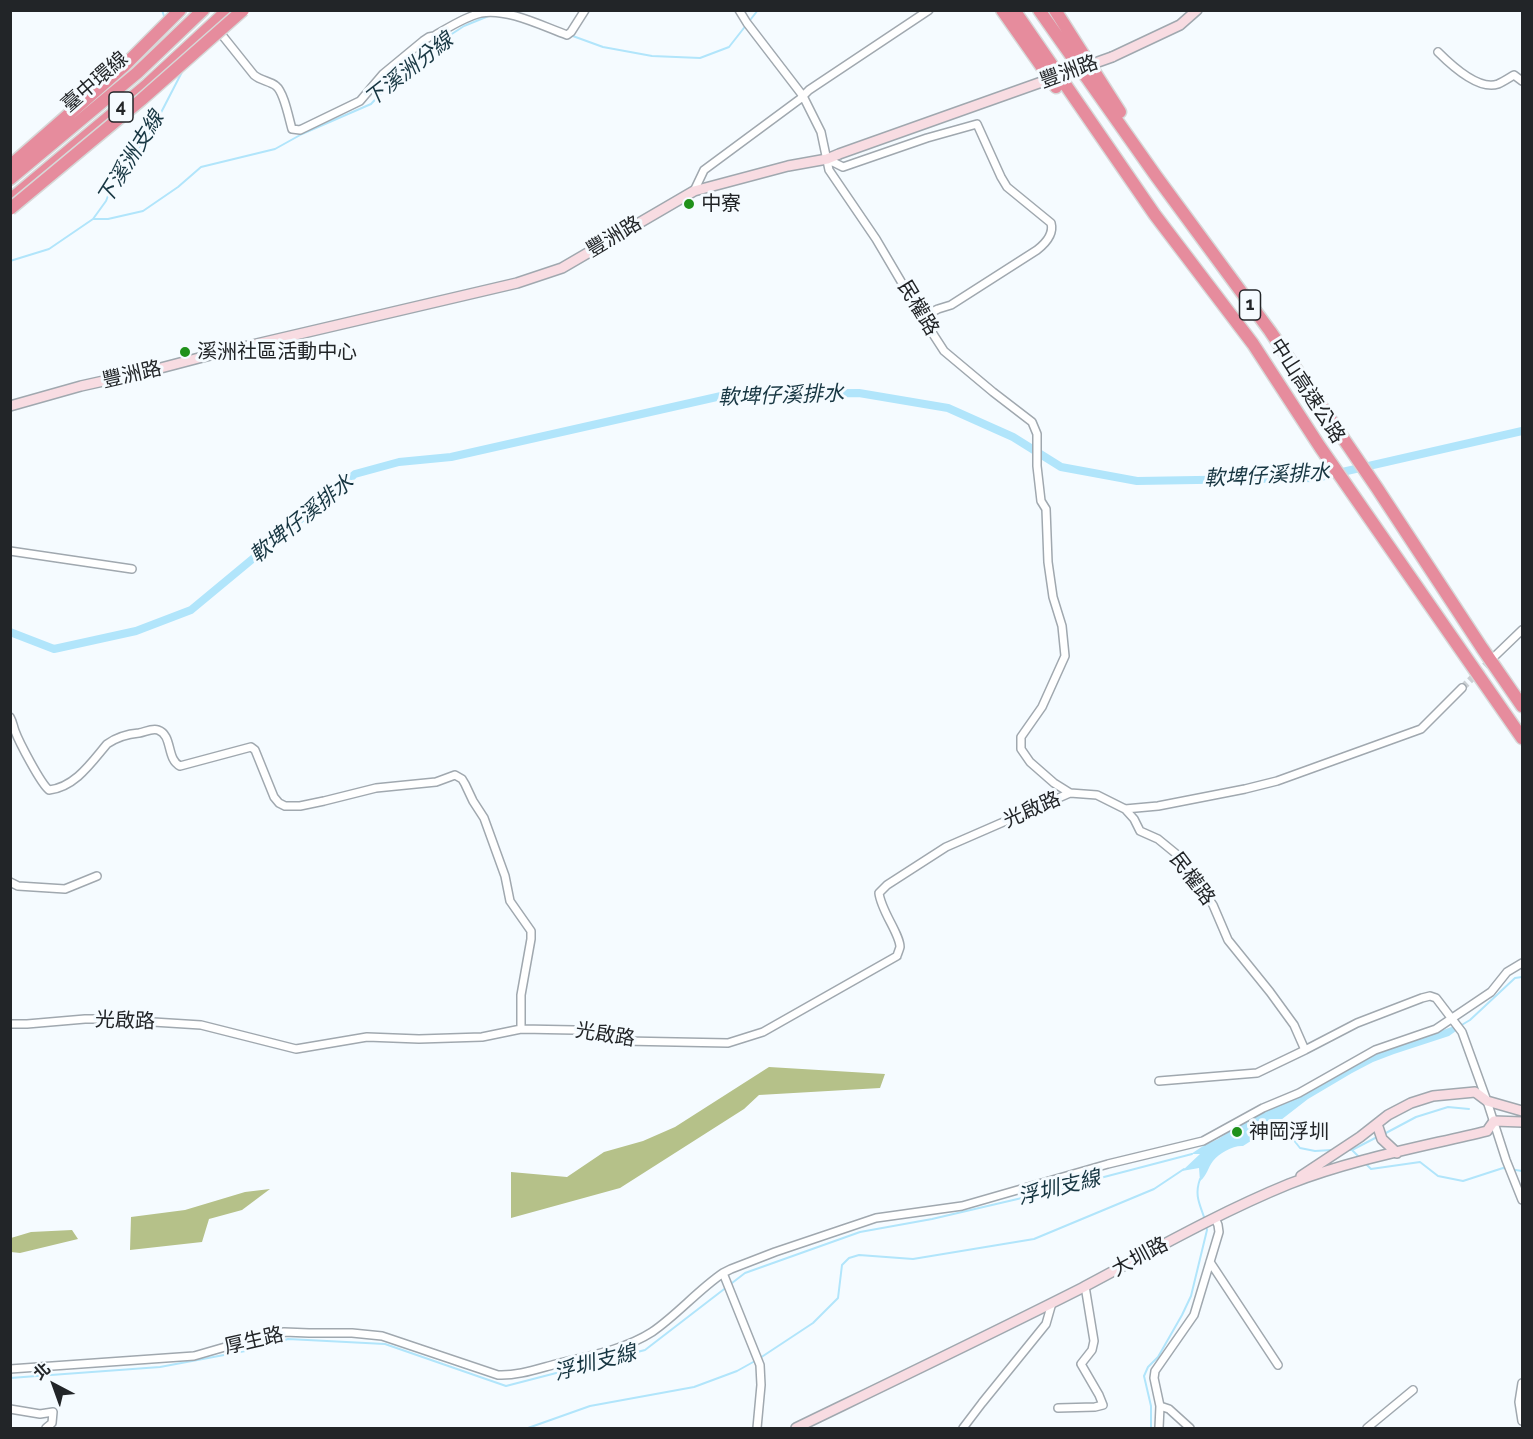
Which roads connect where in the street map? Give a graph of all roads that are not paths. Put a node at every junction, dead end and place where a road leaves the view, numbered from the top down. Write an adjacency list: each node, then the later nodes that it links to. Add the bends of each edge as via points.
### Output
1 (180, 10): 18 (highway, via 124,66)
2 (203, 10): 20 (highway, 臺中環線 / 4, via 136,73)
3 (228, 10): 22 (highway, 臺中環線 / 4, via 148,84)
4 (242, 10): 13 (street); 23 (highway, bridge, via 141,100)
5 (585, 10): 13 (street, via 567,35 506,14 479,14 459,22 423,41 383,74 360,101 300,130 292,129 276,86 259,80)
6 (739, 10): 16 (street, 民權路)
7 (929, 10): 16 (street)
8 (1002, 10): 24 (highway, via 1140,206)
9 (1014, 10): 24 (highway, 中山高速公路 / 1)
10 (1039, 10): 19 (highway, 中山高速公路 / 1)
11 (1055, 10): 19 (highway)
12 (1197, 10): 17 (street, 豐洲路, bridge, via 1180,25 1112,57)
13 (218, 30): 23 (street)
14 (1438, 52): 15 (street, via 1451,66 1483,84 1497,85 1514,75)
15 (1522, 81)
16 (803, 96): 17 (street, 民權路, via 821,132); 21 (street, via 704,170)
17 (827, 159): 21 (street, 豐洲路); 25 (street, 民權路, via 829,170); 25 (street, via 843,167 977,124 1007,187 1051,223 1051,233 1037,250 951,305)
18 (10, 166)
19 (1156, 176): 32 (highway, 中山高速公路 / 1, via 1270,331)
20 (10, 179)
21 (694, 191): 26 (street, 豐洲路, via 562,268 517,283)
22 (10, 200)
23 (10, 207)
24 (1155, 215): 34 (highway, 中山高速公路 / 1, via 1253,344)
25 (922, 317): 35 (street, 民權路, via 944,351 1032,423 1036,434 1048,562 1065,656 1042,707 1021,737 1021,749 1029,762)
26 (10, 406)
27 (10, 551): 28 (street)
28 (132, 569)
29 (1522, 630): 30 (street)
30 (1496, 655)
31 (1462, 688): 36 (street, via 1421,729 1311,769 1245,789)
32 (1522, 706)
33 (10, 717): 42 (street, via 40,780 49,790 72,781 111,741 125,734 156,729 166,738 172,759 180,766 251,747 274,797 285,806 458,776 484,818 510,901 531,931 521,995)
34 (1522, 738)
35 (1071, 793): 36 (street, 民權路, via 1097,795); 42 (street, 光啟路, via 946,847 887,885 879,894 900,948 897,956 763,1032 728,1043 700,1043 624,1041 574,1030)
36 (1125, 809): 43 (street, 民權路, via 1140,831 1158,839 1180,857 1213,905 1228,940 1294,1025)
37 (97, 876): 38 (street, via 65,889)
38 (10, 882)
39 (1522, 963): 40 (street)
40 (1454, 1021): 43 (street, via 1430,996 1357,1023); 45 (street, via 1462,1032); 55 (street, via 1375,1050 1203,1141 963,1206 876,1218)
41 (10, 1023): 42 (street, 光啟路, via 105,1019 201,1025 296,1049 367,1037 482,1037)
42 (521, 1029)
43 (1305, 1050): 44 (street, via 1257,1073)
44 (1159, 1081)
45 (1487, 1101): 46 (street); 47 (street); 49 (street, via 1475,1092 1433,1096 1388,1115)
46 (1522, 1111)
47 (1494, 1121): 48 (street); 50 (street, 大圳路, via 1487,1131); 52 (street)
48 (1522, 1122)
49 (1379, 1131): 50 (street); 51 (street, via 1344,1147)
50 (1396, 1153): 51 (street, 大圳路)
51 (1289, 1185): 53 (street, 大圳路)
52 (1522, 1200)
53 (1213, 1219): 54 (street, via 1219,1232); 56 (street, 大圳路)
54 (1210, 1262): 58 (street); 62 (street, via 1194,1315 1155,1371)
55 (723, 1273): 59 (street, 厚生路, via 660,1326 634,1342 504,1376 382,1336 284,1332 194,1356); 67 (street, via 758,1359 761,1385)
56 (1085, 1286): 57 (street, 大圳路); 63 (street, via 1094,1341 1081,1364 1103,1405)
57 (1052, 1303): 68 (street, 大圳路); 69 (street, via 1046,1323)
58 (1278, 1365)
59 (10, 1369)
60 (1522, 1383): 65 (street)
61 (1413, 1390): 72 (street)
62 (1160, 1406): 70 (street); 71 (street)
63 (1058, 1408)
64 (10, 1409): 66 (street, via 53,1412 52,1423)
65 (1522, 1421)
66 (46, 1428)
67 (757, 1428)
68 (796, 1428)
69 (963, 1428)
70 (1159, 1428)
71 (1190, 1428)
72 (1367, 1428)

